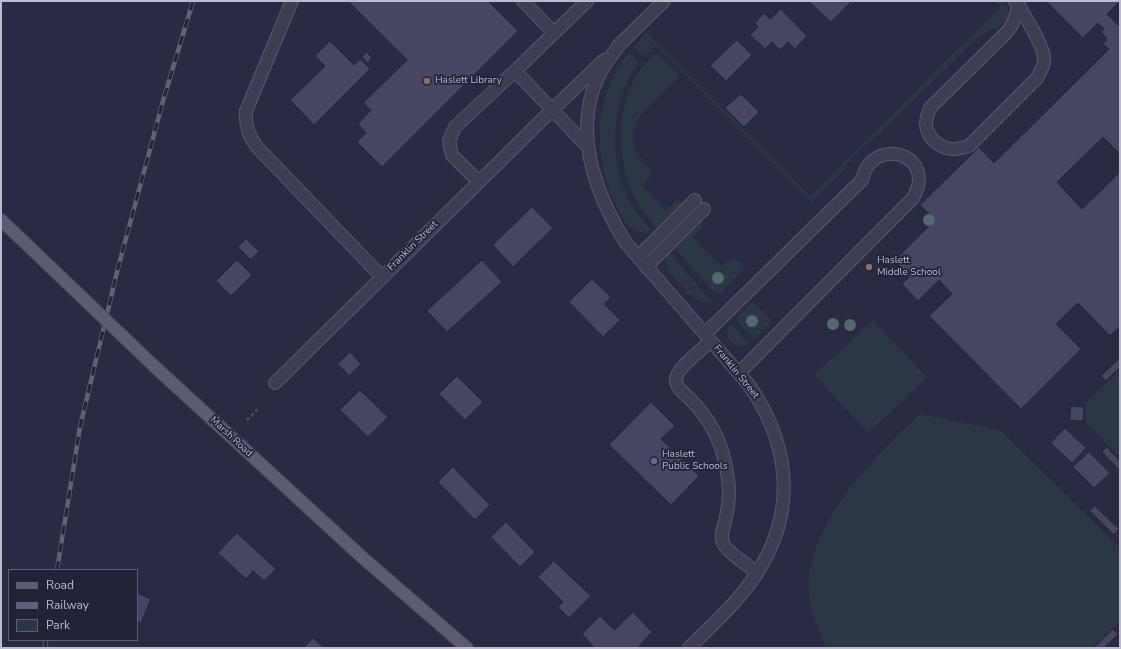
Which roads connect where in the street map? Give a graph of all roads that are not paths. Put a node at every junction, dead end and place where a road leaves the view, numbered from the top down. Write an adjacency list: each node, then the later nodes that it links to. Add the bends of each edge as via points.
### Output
1 (292, 1): 17 (street, via 249,103 245,119 248,135 256,147)
2 (523, 1): 6 (street)
3 (587, 1): 6 (street)
4 (664, 1): 7 (street, Franklin Street)
5 (1016, 3): 5 (street, via 1017,14 1007,32 930,108 926,125 935,142 943,147 953,150 969,146 1037,78 1042,69 1043,51)
6 (554, 33): 8 (street)
7 (623, 41): 9 (street, Franklin Street); 10 (street, Franklin Street, via 606,62 593,89 587,127)
8 (515, 71): 9 (street); 11 (street, via 455,127 449,141 452,155)
9 (552, 110): 10 (street); 11 (street, Franklin Street)
10 (588, 148): 15 (street, Franklin Street, via 595,181 608,212 626,243)
11 (478, 182): 17 (street, Franklin Street)
12 (694, 200): 15 (street)
13 (704, 209): 16 (street)
14 (1, 220): 22 (main road, Marsh Road, bridge, via 154,366 363,558)
15 (638, 257): 16 (street, Franklin Street)
16 (646, 267): 18 (street, Franklin Street)
17 (382, 277): 20 (street, Franklin Street)
18 (708, 337): 19 (street, Franklin Street); 19 (street, via 862,180 865,170 872,162 878,157 893,154 902,155 912,161 918,169 920,178 913,198); 21 (street, via 680,370 676,379 678,387 705,416 721,448 729,494 721,538 723,543 729,551)
19 (739, 372): 21 (street, Franklin Street, via 759,399 773,427 784,476 784,496 776,534 771,549)
20 (275, 383)
21 (757, 573): 23 (street, Franklin Street, via 739,597)
22 (467, 648)
23 (689, 648)

